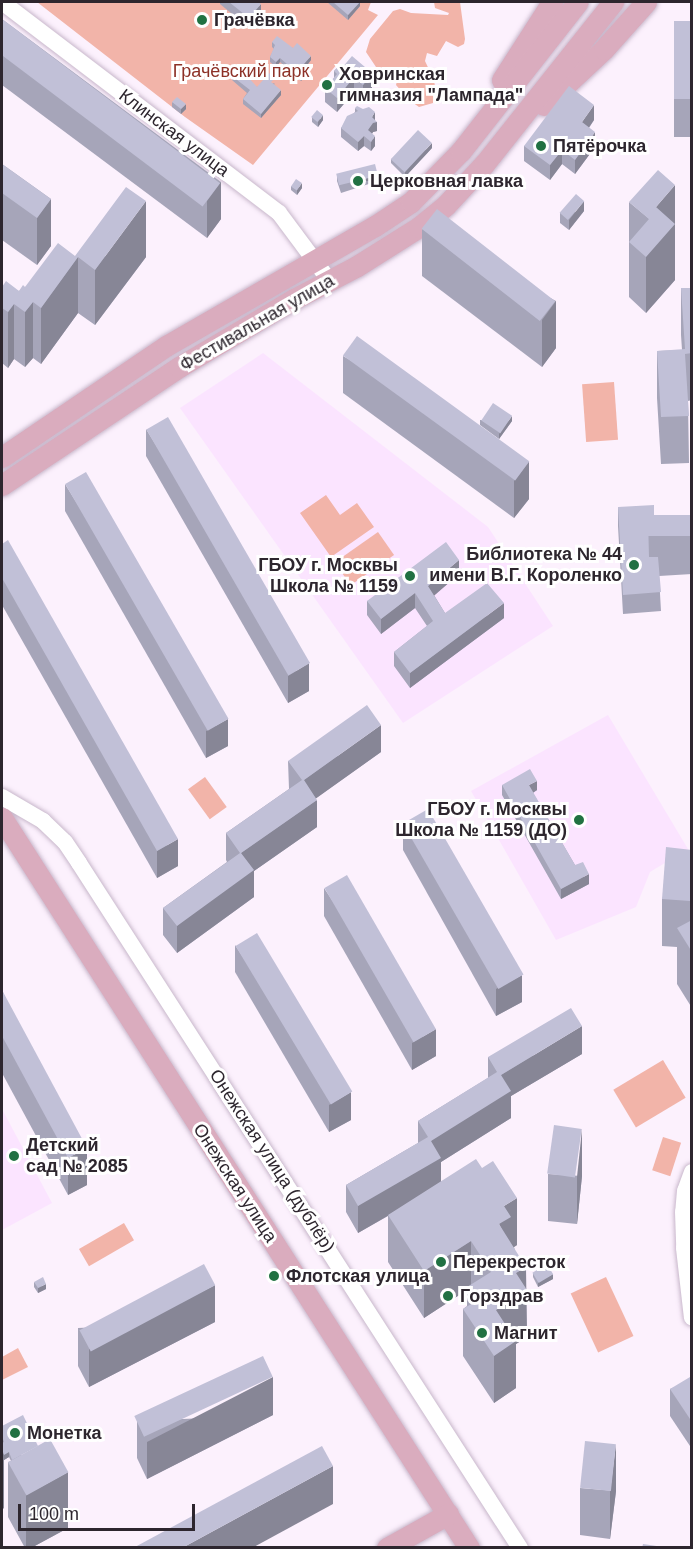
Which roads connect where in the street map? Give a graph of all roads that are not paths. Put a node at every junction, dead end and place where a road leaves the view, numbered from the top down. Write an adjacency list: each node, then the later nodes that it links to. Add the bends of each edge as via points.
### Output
1 (2, 2): 6 (street, Клинская улица, via 279,213)
2 (613, 2): 5 (main road)
3 (646, 2): 5 (main road, via 604,49)
4 (562, 6): 6 (main road, Фестивальная улица, via 443,171 411,202)
5 (500, 146): 7 (main road, Фестивальная улица, via 446,205 419,227)
6 (314, 260): 7 (street, Клинская улица); 8 (main road, Фестивальная улица, via 166,346)
7 (329, 280): 9 (main road, Фестивальная улица, via 179,367)
8 (2, 457)
9 (2, 485)
10 (2, 797): 17 (street, Онежская улица (дублёр), via 44,821 65,842)
11 (2, 818): 14 (main road, Онежская улица)
12 (692, 1172): 13 (street, via 683,1212)
13 (692, 1318)
14 (448, 1514): 15 (main road); 16 (main road, Онежская улица)
15 (387, 1548)
16 (469, 1548)
17 (520, 1548)

